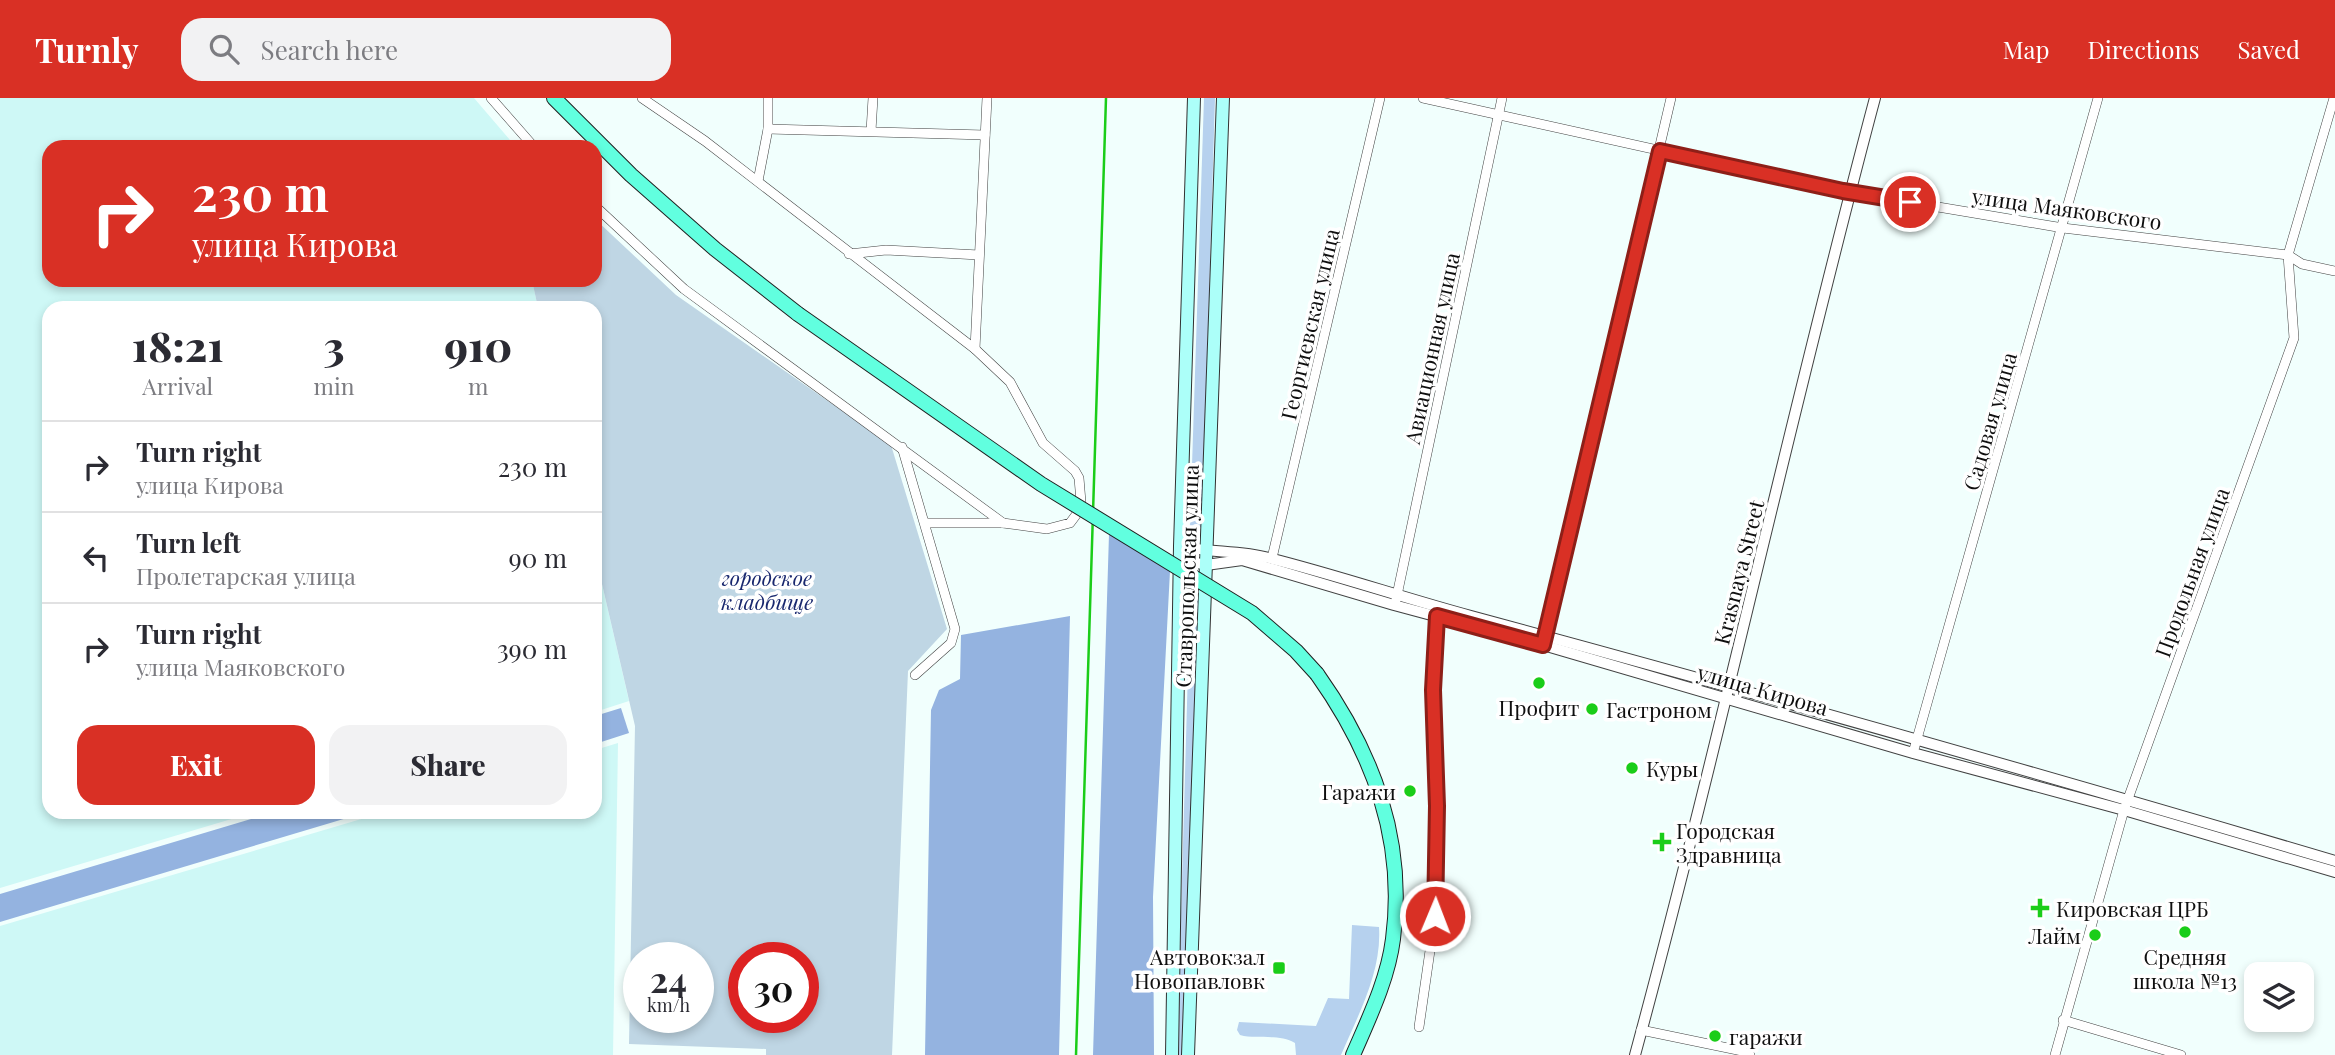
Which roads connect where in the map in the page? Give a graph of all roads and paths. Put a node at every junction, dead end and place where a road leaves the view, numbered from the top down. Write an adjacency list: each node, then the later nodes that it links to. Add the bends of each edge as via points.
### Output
1 (491, 98): 20 (street)
2 (554, 98): 21 (main road, bridge)
3 (642, 98): 24 (street)
4 (768, 98): 17 (street)
5 (873, 98): 18 (street)
6 (987, 98): 19 (street)
7 (1194, 98): 36 (main road, Ставропольская улица)
8 (1223, 98): 37 (main road, Ставропольская улица)
9 (1380, 98): 38 (street, Георгиевская улица)
10 (1423, 98): 16 (street, улица Маяковского)
11 (1502, 98): 16 (street, Авиационная улица)
12 (1671, 98): 23 (street)
13 (1875, 98): 25 (street, Krasnaya Street)
14 (2098, 98): 27 (street, Садовая улица)
15 (2334, 98): 30 (street, Продольная улица)
16 (1498, 115): 23 (street, улица Маяковского); 40 (street, Авиационная улица)
17 (768, 129): 18 (street); 24 (street)
18 (872, 131): 19 (street)
19 (985, 135): 29 (street)
20 (528, 140)
21 (597, 140)
22 (602, 145): 56 (main road, bridge, via 715,249 798,314 1041,484 1252,613 1317,674 1343,711 1380,793 1395,871 1393,941)
23 (1660, 151): 25 (street, улица Маяковского); 42 (street)
24 (758, 181): 28 (street)
25 (1850, 192): 27 (street, улица Маяковского); 44 (street, Krasnaya Street)
26 (602, 213): 33 (street, via 684,289)
27 (2063, 228): 30 (street, улица Маяковского); 46 (street, Садовая улица)
28 (849, 254): 29 (street, via 886,250); 32 (street)
29 (979, 255): 32 (street)
30 (2288, 255): 31 (street, улица Маяковского, via 2302,264); 48 (street, Продольная улица, via 2294,338)
31 (2335, 271)
32 (975, 349): 35 (street, via 1010,382 1043,443 1079,478 1081,502 1070,523 1047,529)
33 (902, 447): 34 (street); 35 (street)
34 (925, 523): 35 (street); 43 (street, via 955,629 951,643)
35 (1003, 523)
36 (1180, 545): 37 (street, улица Кирова); 39 (main road, Ставропольская улица)
37 (1206, 558): 38 (street, улица Кирова, via 1237,551); 39 (street, улица Кирова); 40 (street, улица Кирова, via 1242,560); 55 (main road, Ставропольская улица)
38 (1272, 558): 40 (street, улица Кирова)
39 (1180, 559): 54 (main road, Ставропольская улица)
40 (1395, 601): 41 (street, улица Кирова); 42 (street, улица Кирова)
41 (1437, 616): 42 (street, улица Кирова); 52 (street, via 1433,690 1435,916)
42 (1544, 640): 44 (street, улица Кирова); 45 (street, улица Кирова)
43 (915, 675)
44 (1730, 687): 45 (street, Krasnaya Street); 46 (street, улица Кирова)
45 (1727, 699): 47 (street, улица Кирова); 53 (street, Krasnaya Street)
46 (1916, 741): 47 (street, Садовая улица); 48 (street, улица Кирова)
47 (1913, 753): 48 (street, улица Кирова)
48 (2126, 805): 49 (street, улица Кирова); 50 (street, улица Кирова); 51 (street, Продольная улица)
49 (2335, 861)
50 (2335, 872)
51 (2063, 1020): 59 (street, Продольная улица); 60 (street)
52 (1419, 1027)
53 (1641, 1030): 57 (street, Krasnaya Street); 58 (street)
54 (1172, 1055)
55 (1188, 1055)
56 (1353, 1055)
57 (1635, 1055)
58 (1751, 1055)
59 (2055, 1055)
60 (2181, 1055)

